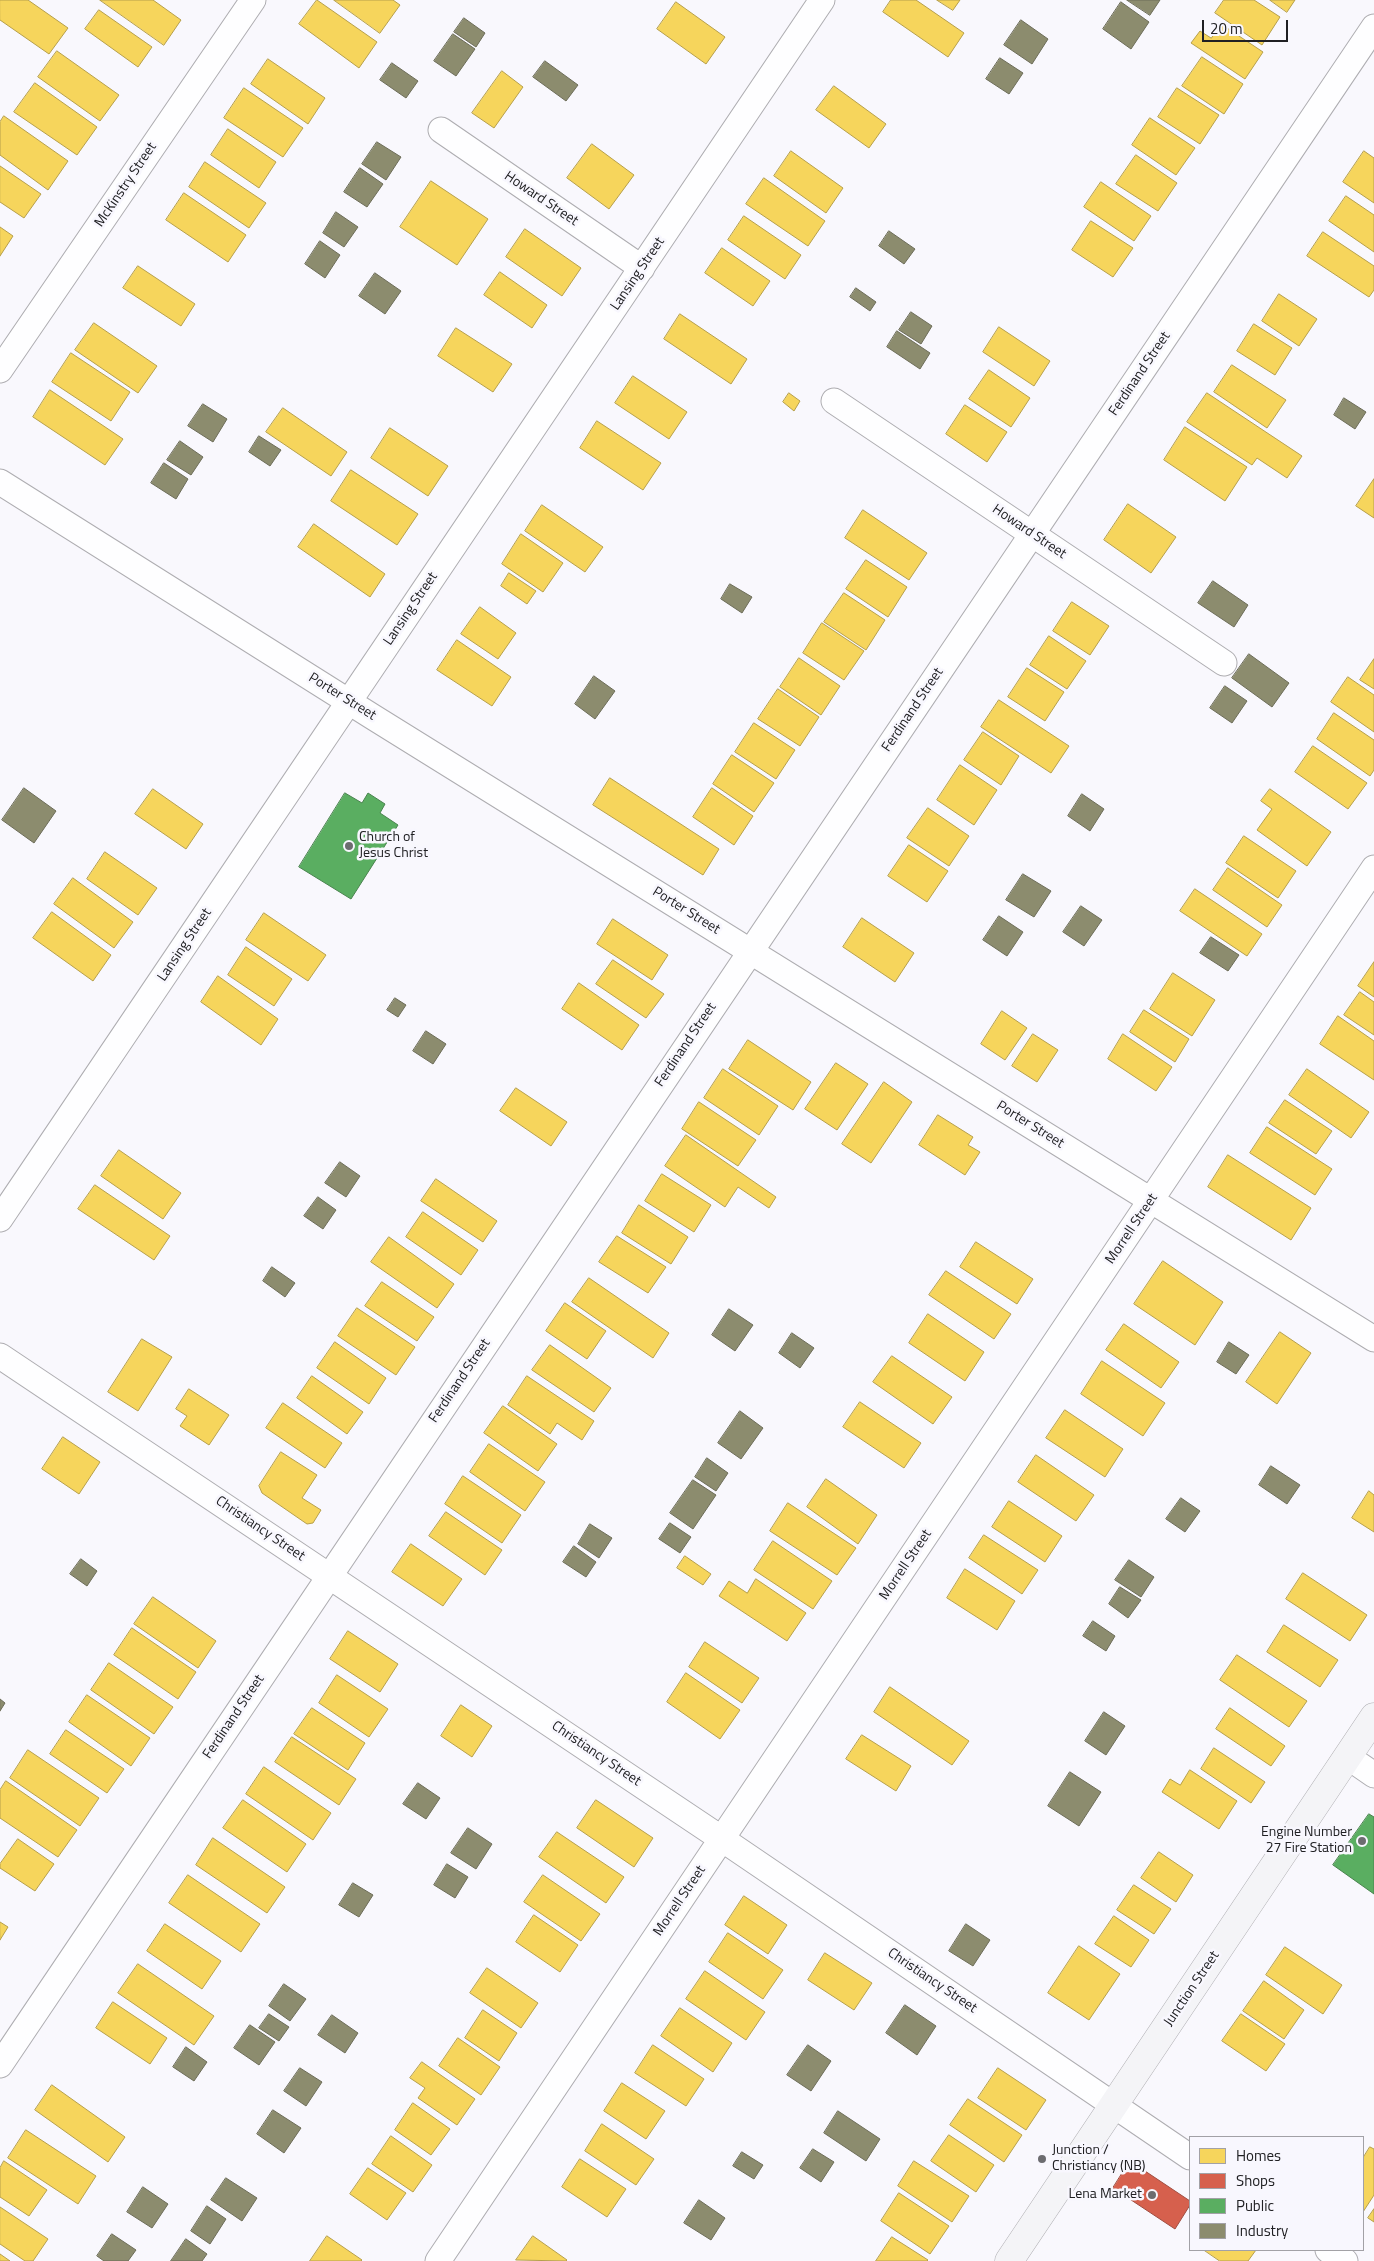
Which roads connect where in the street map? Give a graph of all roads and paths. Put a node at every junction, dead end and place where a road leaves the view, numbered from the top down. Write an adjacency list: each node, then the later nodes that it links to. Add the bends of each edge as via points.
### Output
1 (253, 0): 6 (street, McKinstry Street)
2 (822, 0): 5 (street, Lansing Street)
3 (1374, 27): 9 (street, Ferdinand Street)
4 (441, 130): 5 (street, Howard Street)
5 (642, 268): 11 (street, Lansing Street)
6 (0, 370)
7 (834, 401): 9 (street, Howard Street)
8 (0, 482): 11 (street, Porter Street)
9 (1032, 534): 10 (street, Howard Street); 13 (street, Ferdinand Street)
10 (1224, 663)
11 (349, 702): 13 (street, Porter Street); 15 (street, Lansing Street)
12 (1374, 868): 14 (street, Morrell Street)
13 (750, 951): 14 (street, Porter Street); 18 (street, Ferdinand Street)
14 (1151, 1200): 16 (street, Porter Street); 22 (street, Morrell Street)
15 (0, 1219)
16 (1374, 1339)
17 (0, 1356): 18 (street, Christiancy Street)
18 (330, 1575): 22 (street, Christiancy Street); 23 (street, Ferdinand Street)
19 (1374, 1717): 20 (street, Junction Street)
20 (1348, 1757): 21 (street); 24 (street, Junction Street)
21 (1374, 1774)
22 (722, 1839): 24 (street, Christiancy Street); 27 (street, Morrell Street)
23 (0, 2065)
24 (1114, 2105): 25 (street, Christiancy Street); 28 (street, Junction Street)
25 (1189, 2156)
26 (1330, 2251): 29 (street)
27 (438, 2261)
28 (1009, 2261)
29 (1345, 2261)

